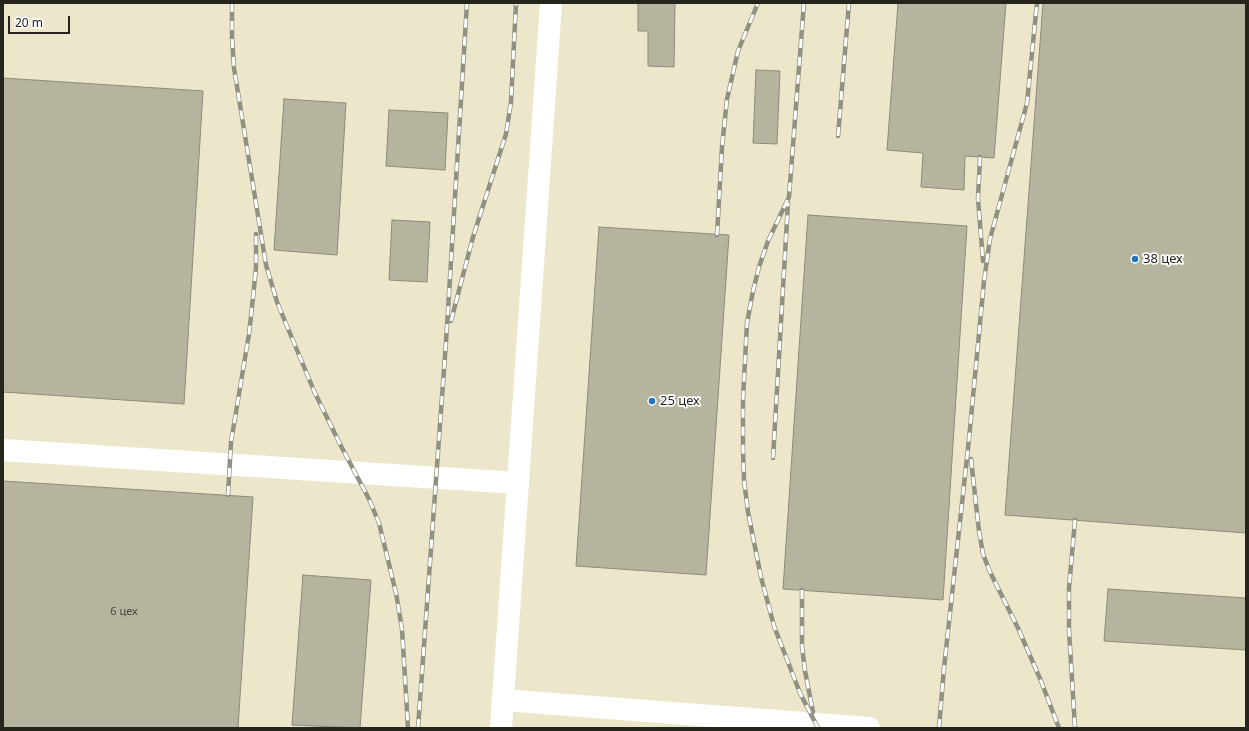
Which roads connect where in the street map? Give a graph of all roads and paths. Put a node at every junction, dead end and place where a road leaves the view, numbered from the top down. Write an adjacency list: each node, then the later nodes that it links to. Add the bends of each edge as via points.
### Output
1 (551, 3): 3 (lane)
2 (3, 450): 3 (lane)
3 (518, 483): 4 (lane)
4 (503, 700): 5 (lane); 6 (lane)
5 (501, 728)
6 (869, 728)

